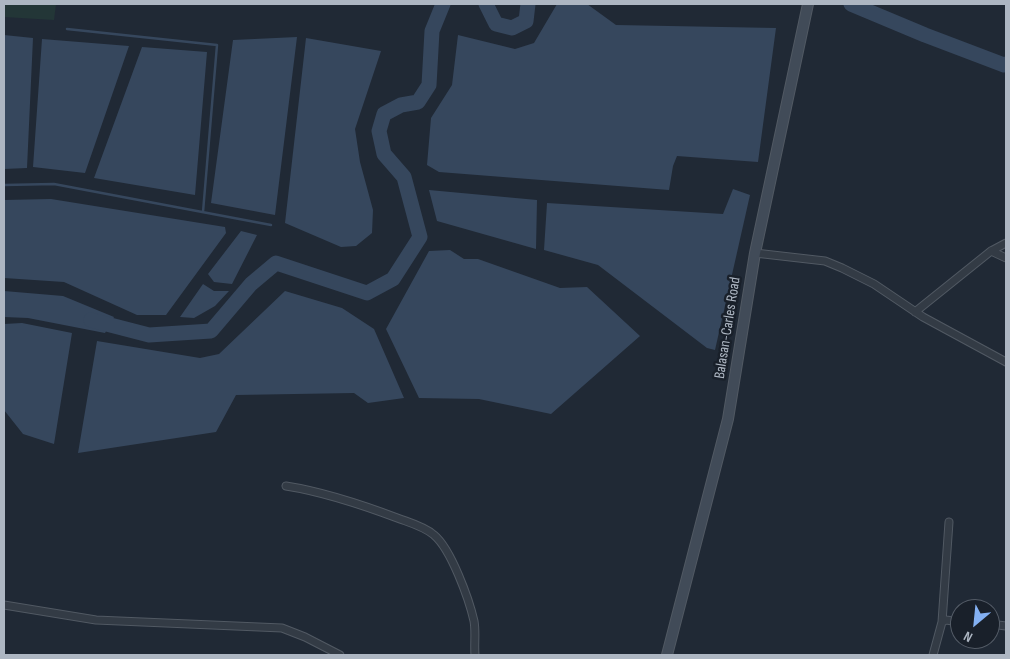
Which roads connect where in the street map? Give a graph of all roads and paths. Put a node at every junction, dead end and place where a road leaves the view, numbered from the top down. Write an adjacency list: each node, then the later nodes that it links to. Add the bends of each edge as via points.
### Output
1 (807, 9): 4 (main road, Balasan-Carles Road)
2 (1006, 243): 3 (street)
3 (991, 251): 5 (street); 6 (street)
4 (755, 252): 6 (street, via 824,261 874,284); 15 (main road, Balasan-Carles Road, via 728,419)
5 (1006, 258)
6 (915, 312): 7 (street)
7 (1006, 362)
8 (286, 486): 14 (street, via 364,506 420,526 435,535 462,584 474,622)
9 (949, 522): 12 (street)
10 (4, 604): 13 (street, via 96,620 282,628)
11 (950, 621): 12 (street)
12 (942, 622): 16 (street)
13 (340, 655)
14 (475, 655)
15 (667, 655)
16 (933, 655)

